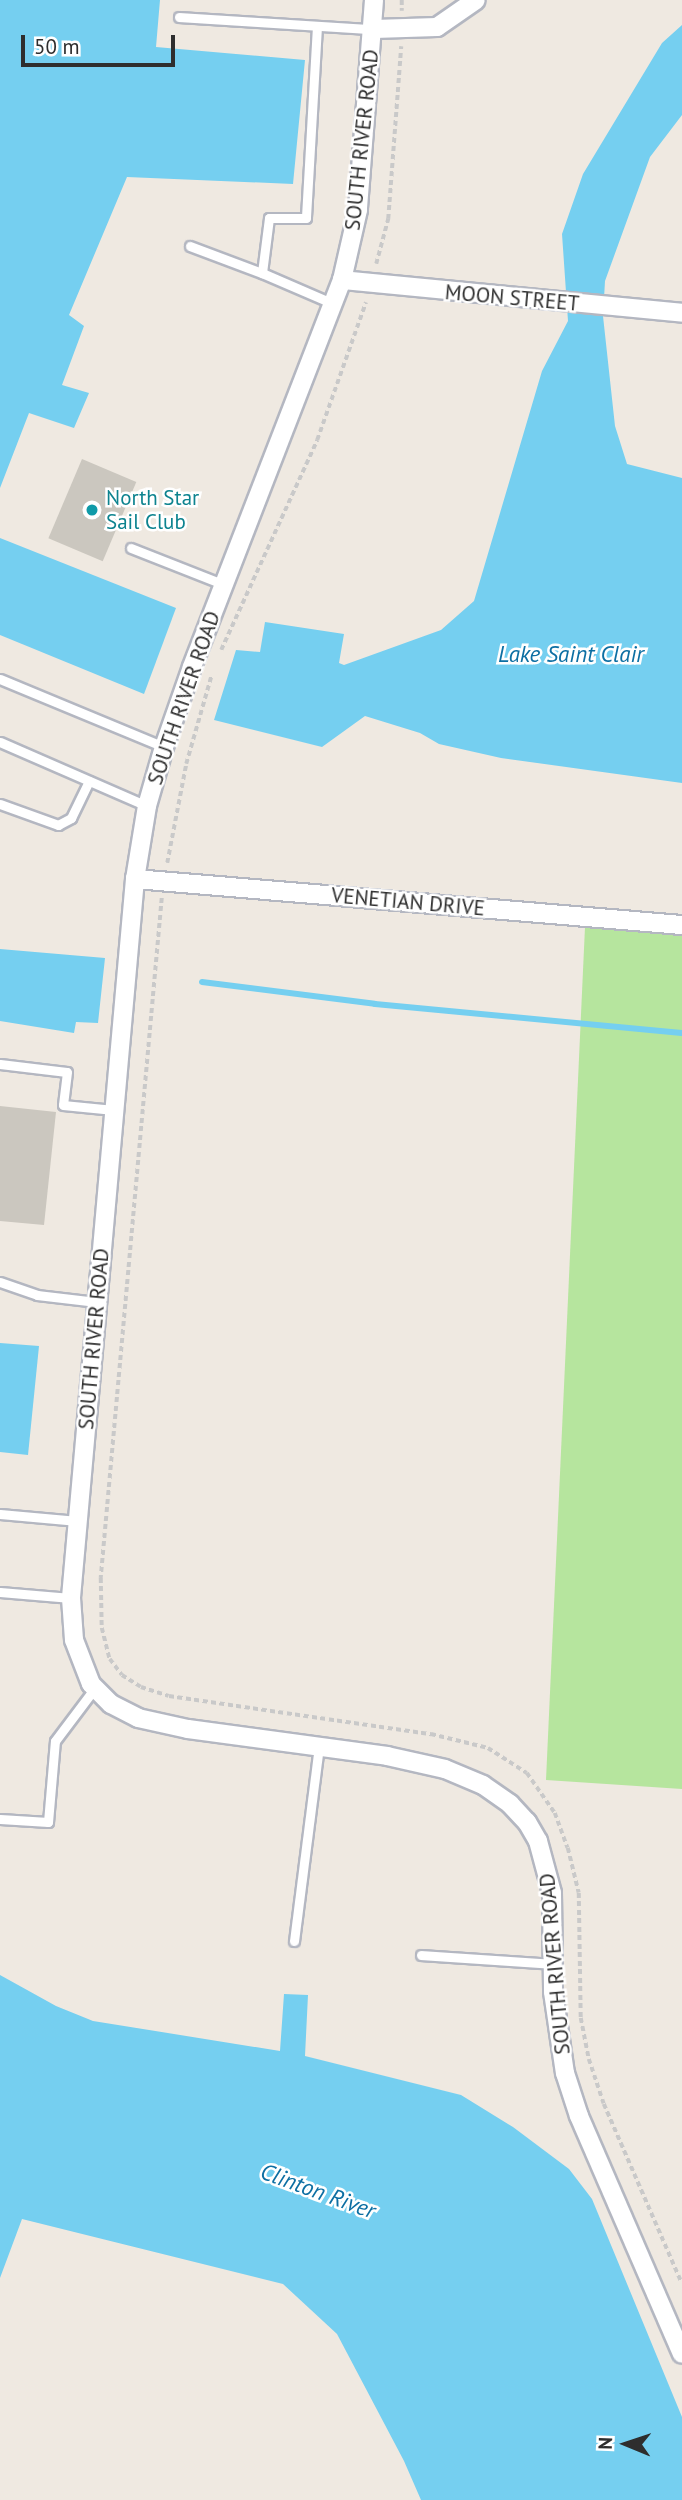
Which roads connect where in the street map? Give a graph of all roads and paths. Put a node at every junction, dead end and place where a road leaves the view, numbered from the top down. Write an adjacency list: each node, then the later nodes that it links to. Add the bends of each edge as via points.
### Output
1 (374, 0): 6 (street, SOUTH RIVER ROAD)
2 (402, 0): 7 (path)
3 (476, 0): 7 (street, via 438,27)
4 (179, 17): 5 (lane)
5 (317, 26): 6 (lane); 9 (lane, via 306,218 269,218)
6 (374, 29): 7 (street); 10 (street, SOUTH RIVER ROAD, via 358,210)
7 (402, 29): 11 (path, via 388,219)
8 (190, 246): 9 (lane)
9 (262, 272): 12 (lane)
10 (342, 280): 11 (street, MOON STREET); 12 (street, SOUTH RIVER ROAD)
11 (371, 284): 13 (street, MOON STREET); 16 (path, via 317,440)
12 (334, 304): 15 (street, SOUTH RIVER ROAD)
13 (682, 313)
14 (131, 548): 15 (lane)
15 (225, 585): 20 (street, SOUTH RIVER ROAD)
16 (220, 652)
17 (211, 676): 25 (path, via 186,764)
18 (0, 679): 20 (lane)
19 (0, 742): 21 (lane)
20 (163, 747): 23 (street, SOUTH RIVER ROAD)
21 (89, 781): 22 (lane, via 71,818 58,825); 23 (lane)
22 (0, 804)
23 (147, 806): 24 (street, SOUTH RIVER ROAD)
24 (135, 878): 25 (street, VENETIAN DRIVE); 28 (street, SOUTH RIVER ROAD)
25 (165, 881): 26 (street, VENETIAN DRIVE); 41 (path, via 101,1578 102,1628 110,1659 122,1675 169,1696 432,1734 488,1748 527,1773 555,1813 579,1893 581,2018 589,2059)
26 (682, 925)
27 (0, 1064): 28 (lane, via 67,1072 63,1105)
28 (114, 1110): 30 (street, SOUTH RIVER ROAD)
29 (0, 1282): 30 (lane, via 37,1295)
30 (97, 1302): 32 (street, SOUTH RIVER ROAD)
31 (0, 1514): 32 (lane)
32 (78, 1521): 34 (street, SOUTH RIVER ROAD)
33 (0, 1592): 34 (lane)
34 (71, 1598): 35 (street, SOUTH RIVER ROAD, via 74,1640)
35 (95, 1688): 36 (street, SOUTH RIVER ROAD, via 121,1711 149,1721); 37 (lane, via 55,1741 48,1822)
36 (319, 1747): 38 (lane); 40 (street, SOUTH RIVER ROAD, via 445,1769 483,1784 510,1804 538,1841 547,1866)
37 (0, 1819)
38 (294, 1941)
39 (421, 1955): 40 (lane)
40 (554, 1964): 42 (street, SOUTH RIVER ROAD, via 558,2038 579,2116)
41 (682, 2283)
42 (682, 2354)

